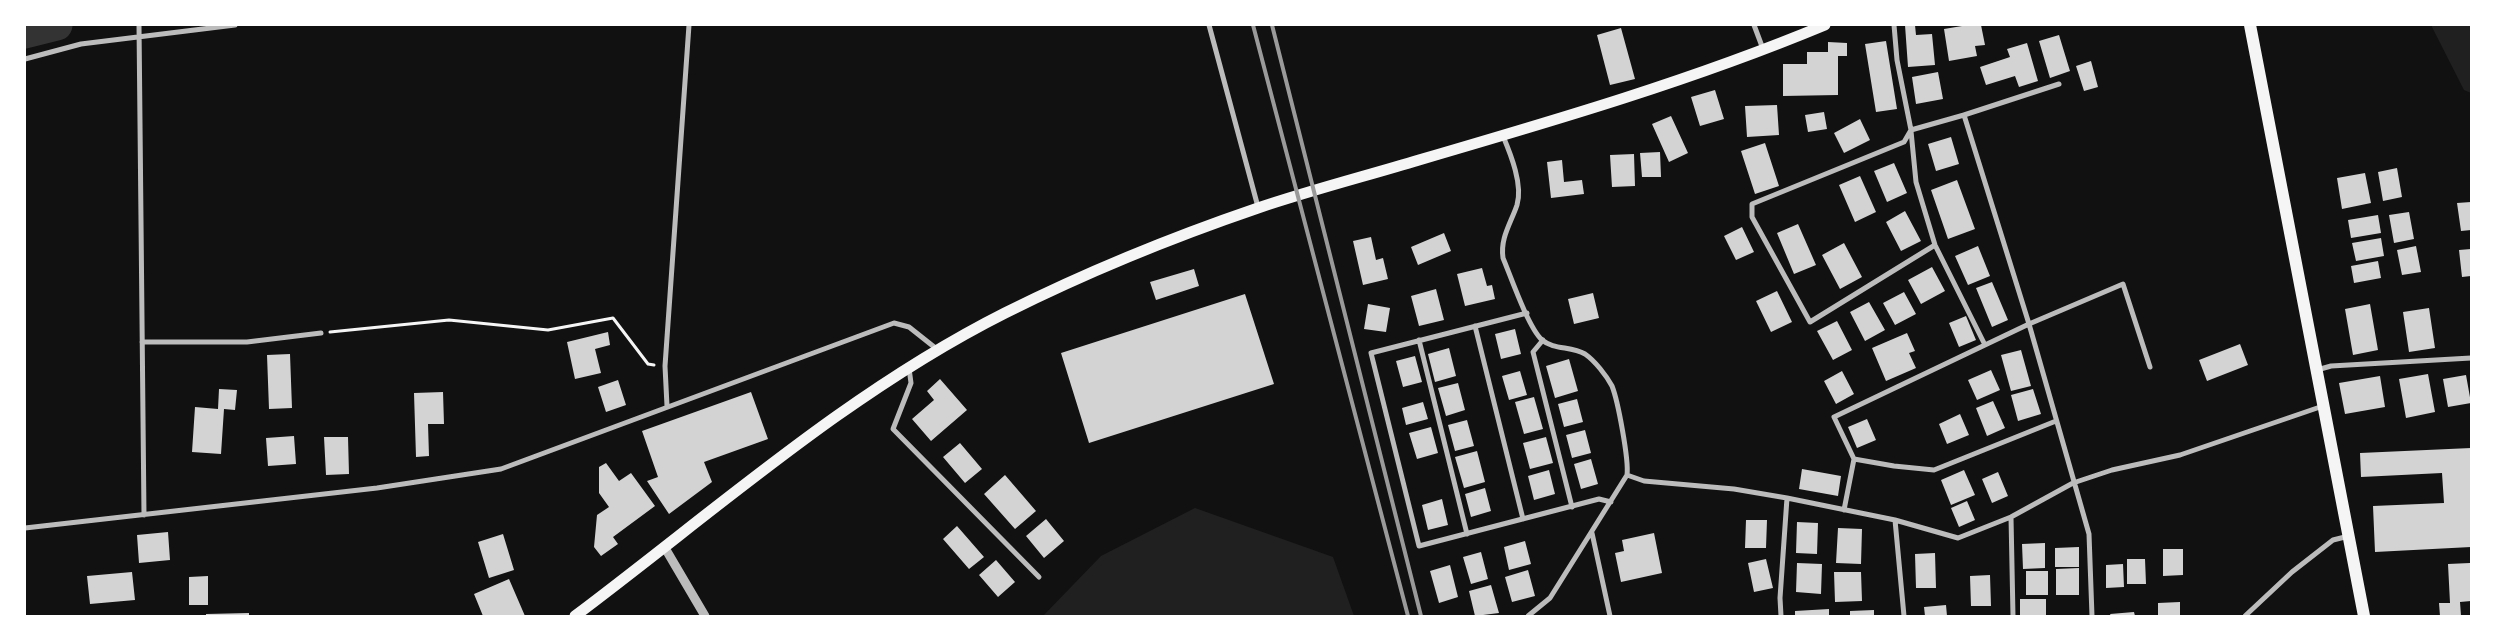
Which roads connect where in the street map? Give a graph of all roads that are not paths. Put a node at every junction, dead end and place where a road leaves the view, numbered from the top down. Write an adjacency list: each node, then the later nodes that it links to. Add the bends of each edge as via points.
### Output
1 (139, 25): 9 (street)
2 (235, 25): 9 (street)
3 (689, 25): 31 (street, via 664,366)
4 (1209, 25): 16 (street)
5 (1754, 25): 10 (street)
6 (1894, 25): 14 (street, via 1897,60)
7 (2250, 25): 30 (highway)
8 (1818, 26): 10 (main road)
9 (139, 37): 11 (street, via 81,44); 24 (street)
10 (1763, 50): 15 (main road, via 1608,104)
11 (25, 59)
12 (2059, 84): 13 (street)
13 (1964, 114): 14 (street); 19 (street)
14 (1911, 130): 17 (street, via 1916,182); 17 (street, via 1904,142 1752,204 1752,217 1810,322)
15 (1503, 136): 16 (main road); 18 (street, via 1519,193 1501,248)
16 (1258, 208): 26 (main road, via 1134,255 1006,313)
17 (1935, 246): 25 (street)
18 (1527, 313): 20 (street); 23 (street)
19 (2029, 324): 25 (street); 28 (street, via 2123,284); 33 (street)
20 (1475, 326): 22 (street); 43 (street)
21 (321, 333): 24 (street, via 247,342)
22 (1419, 340): 47 (street); 47 (street, via 1371,353 1419,546)
23 (1543, 340): 35 (street, via 1552,346 1575,349 1604,373 1612,387 1629,463); 39 (street, via 1533,352)
24 (142, 342): 41 (street)
25 (1985, 345): 34 (street, via 1834,417)
26 (938, 350): 29 (main road); 31 (street, via 909,327 894,323)
27 (2471, 358): 30 (street, via 2331,366)
28 (2150, 367)
29 (909, 368): 49 (main road, via 845,409); 50 (street, via 910,383 894,429)
30 (2317, 370): 32 (highway)
31 (667, 406): 41 (street, via 501,470)
32 (2323, 406): 36 (street, via 2180,455 2112,470); 48 (highway)
33 (2056, 421): 34 (street, via 1934,470); 36 (street)
34 (1854, 459): 40 (street)
35 (1627, 475): 37 (street, via 1644,481 1734,489); 38 (street)
36 (2073, 483): 42 (street); 58 (street, via 2089,534)
37 (1787, 498): 40 (street); 55 (street, via 1780,598)
38 (1611, 502): 39 (street, via 1599,499); 46 (street)
39 (1572, 506): 43 (street)
40 (1844, 510): 44 (street)
41 (144, 515): 45 (street)
42 (2011, 517): 44 (street, via 1958,538); 57 (street)
43 (1523, 519): 47 (street)
44 (1895, 520): 56 (street)
45 (25, 528)
46 (1592, 533): 53 (street, via 1550,598); 54 (street)
47 (1467, 534)
48 (2349, 536): 59 (street, via 2333,540 2292,572); 60 (highway)
49 (665, 548): 51 (main road); 52 (street)
50 (1039, 578)
51 (576, 616)
52 (705, 616)
53 (1528, 616)
54 (1610, 616)
55 (1782, 616)
56 (1904, 616)
57 (2013, 616)
58 (2092, 616)
59 (2245, 616)
60 (2364, 616)

